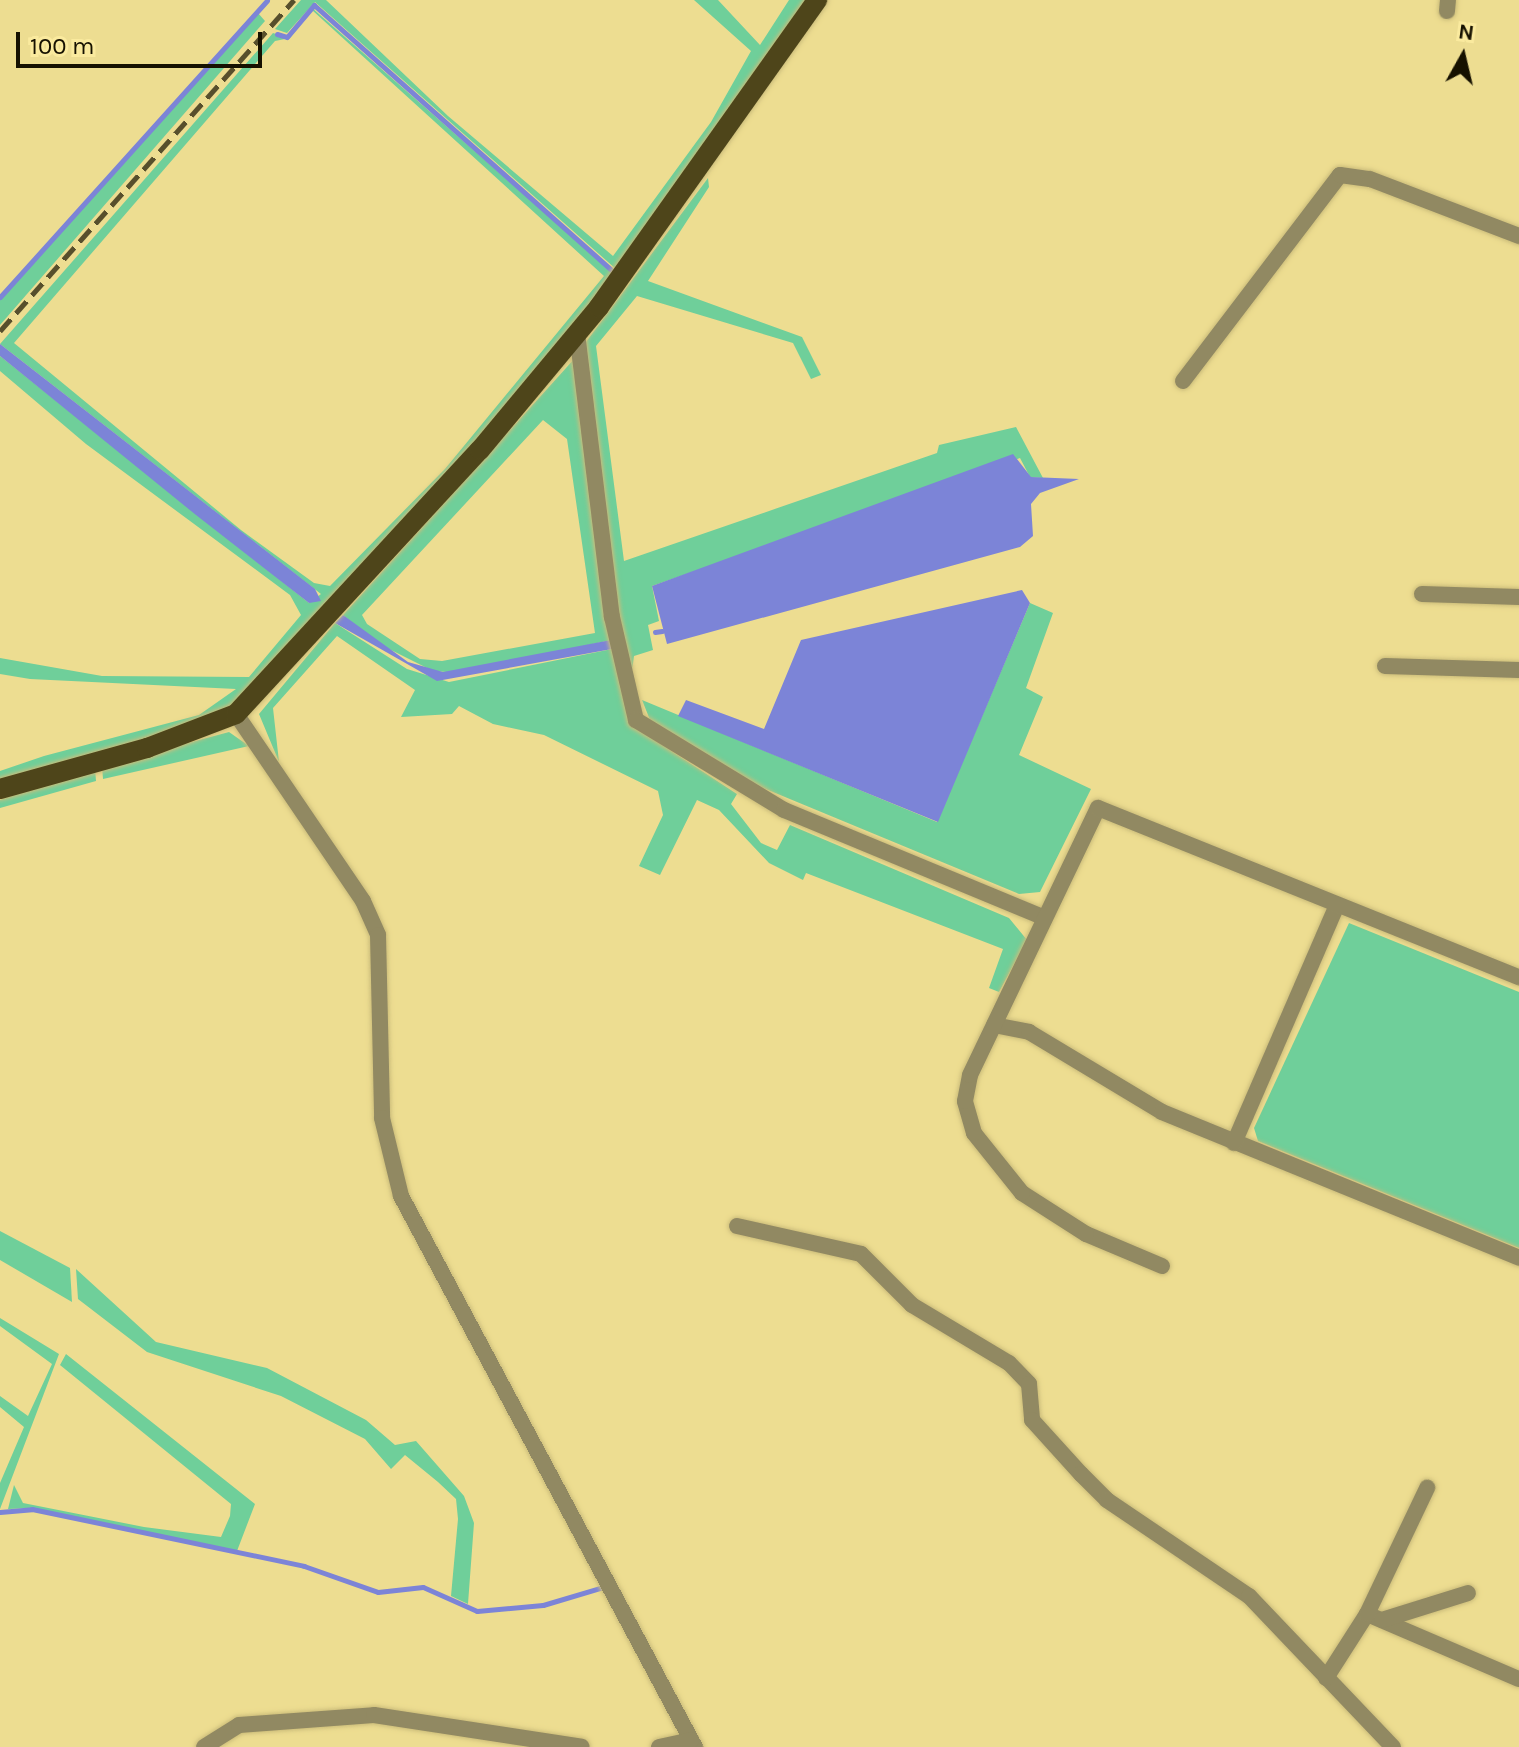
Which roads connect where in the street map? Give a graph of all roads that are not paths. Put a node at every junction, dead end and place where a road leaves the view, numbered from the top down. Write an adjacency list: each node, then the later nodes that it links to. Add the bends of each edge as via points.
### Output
1 (817, 0): 3 (main road)
2 (1519, 236): 4 (street, via 1370,179 1340,175)
3 (577, 333): 9 (main road, via 480,450); 12 (street, via 612,617 636,720 784,810)
4 (1183, 381)
5 (1422, 594): 6 (street)
6 (1519, 597)
7 (1385, 666): 8 (street)
8 (1519, 670)
9 (236, 714): 10 (main road, via 147,748); 24 (street, via 363,901 378,935 382,1118 401,1196)
10 (0, 789)
11 (1337, 905): 12 (street, via 1098,808); 13 (street); 15 (street)
12 (1045, 918): 14 (street)
13 (1519, 977)
14 (994, 1025): 15 (street, via 1029,1032 1101,1079); 18 (street, via 965,1101 974,1133 1047,1213)
15 (1234, 1143): 17 (street)
16 (737, 1226): 22 (street, via 861,1254 912,1305 1009,1363 1029,1384 1032,1420 1090,1483 1249,1596)
17 (1519, 1258)
18 (1162, 1266)
19 (1427, 1488): 21 (street)
20 (1468, 1593): 21 (street)
21 (1375, 1617): 22 (street); 23 (street)
22 (1326, 1678): 28 (street)
23 (1519, 1679)
24 (693, 1743): 27 (street)
25 (204, 1747): 26 (street, via 239,1725 374,1715)
26 (582, 1747)
27 (659, 1747)
28 (1393, 1747)

